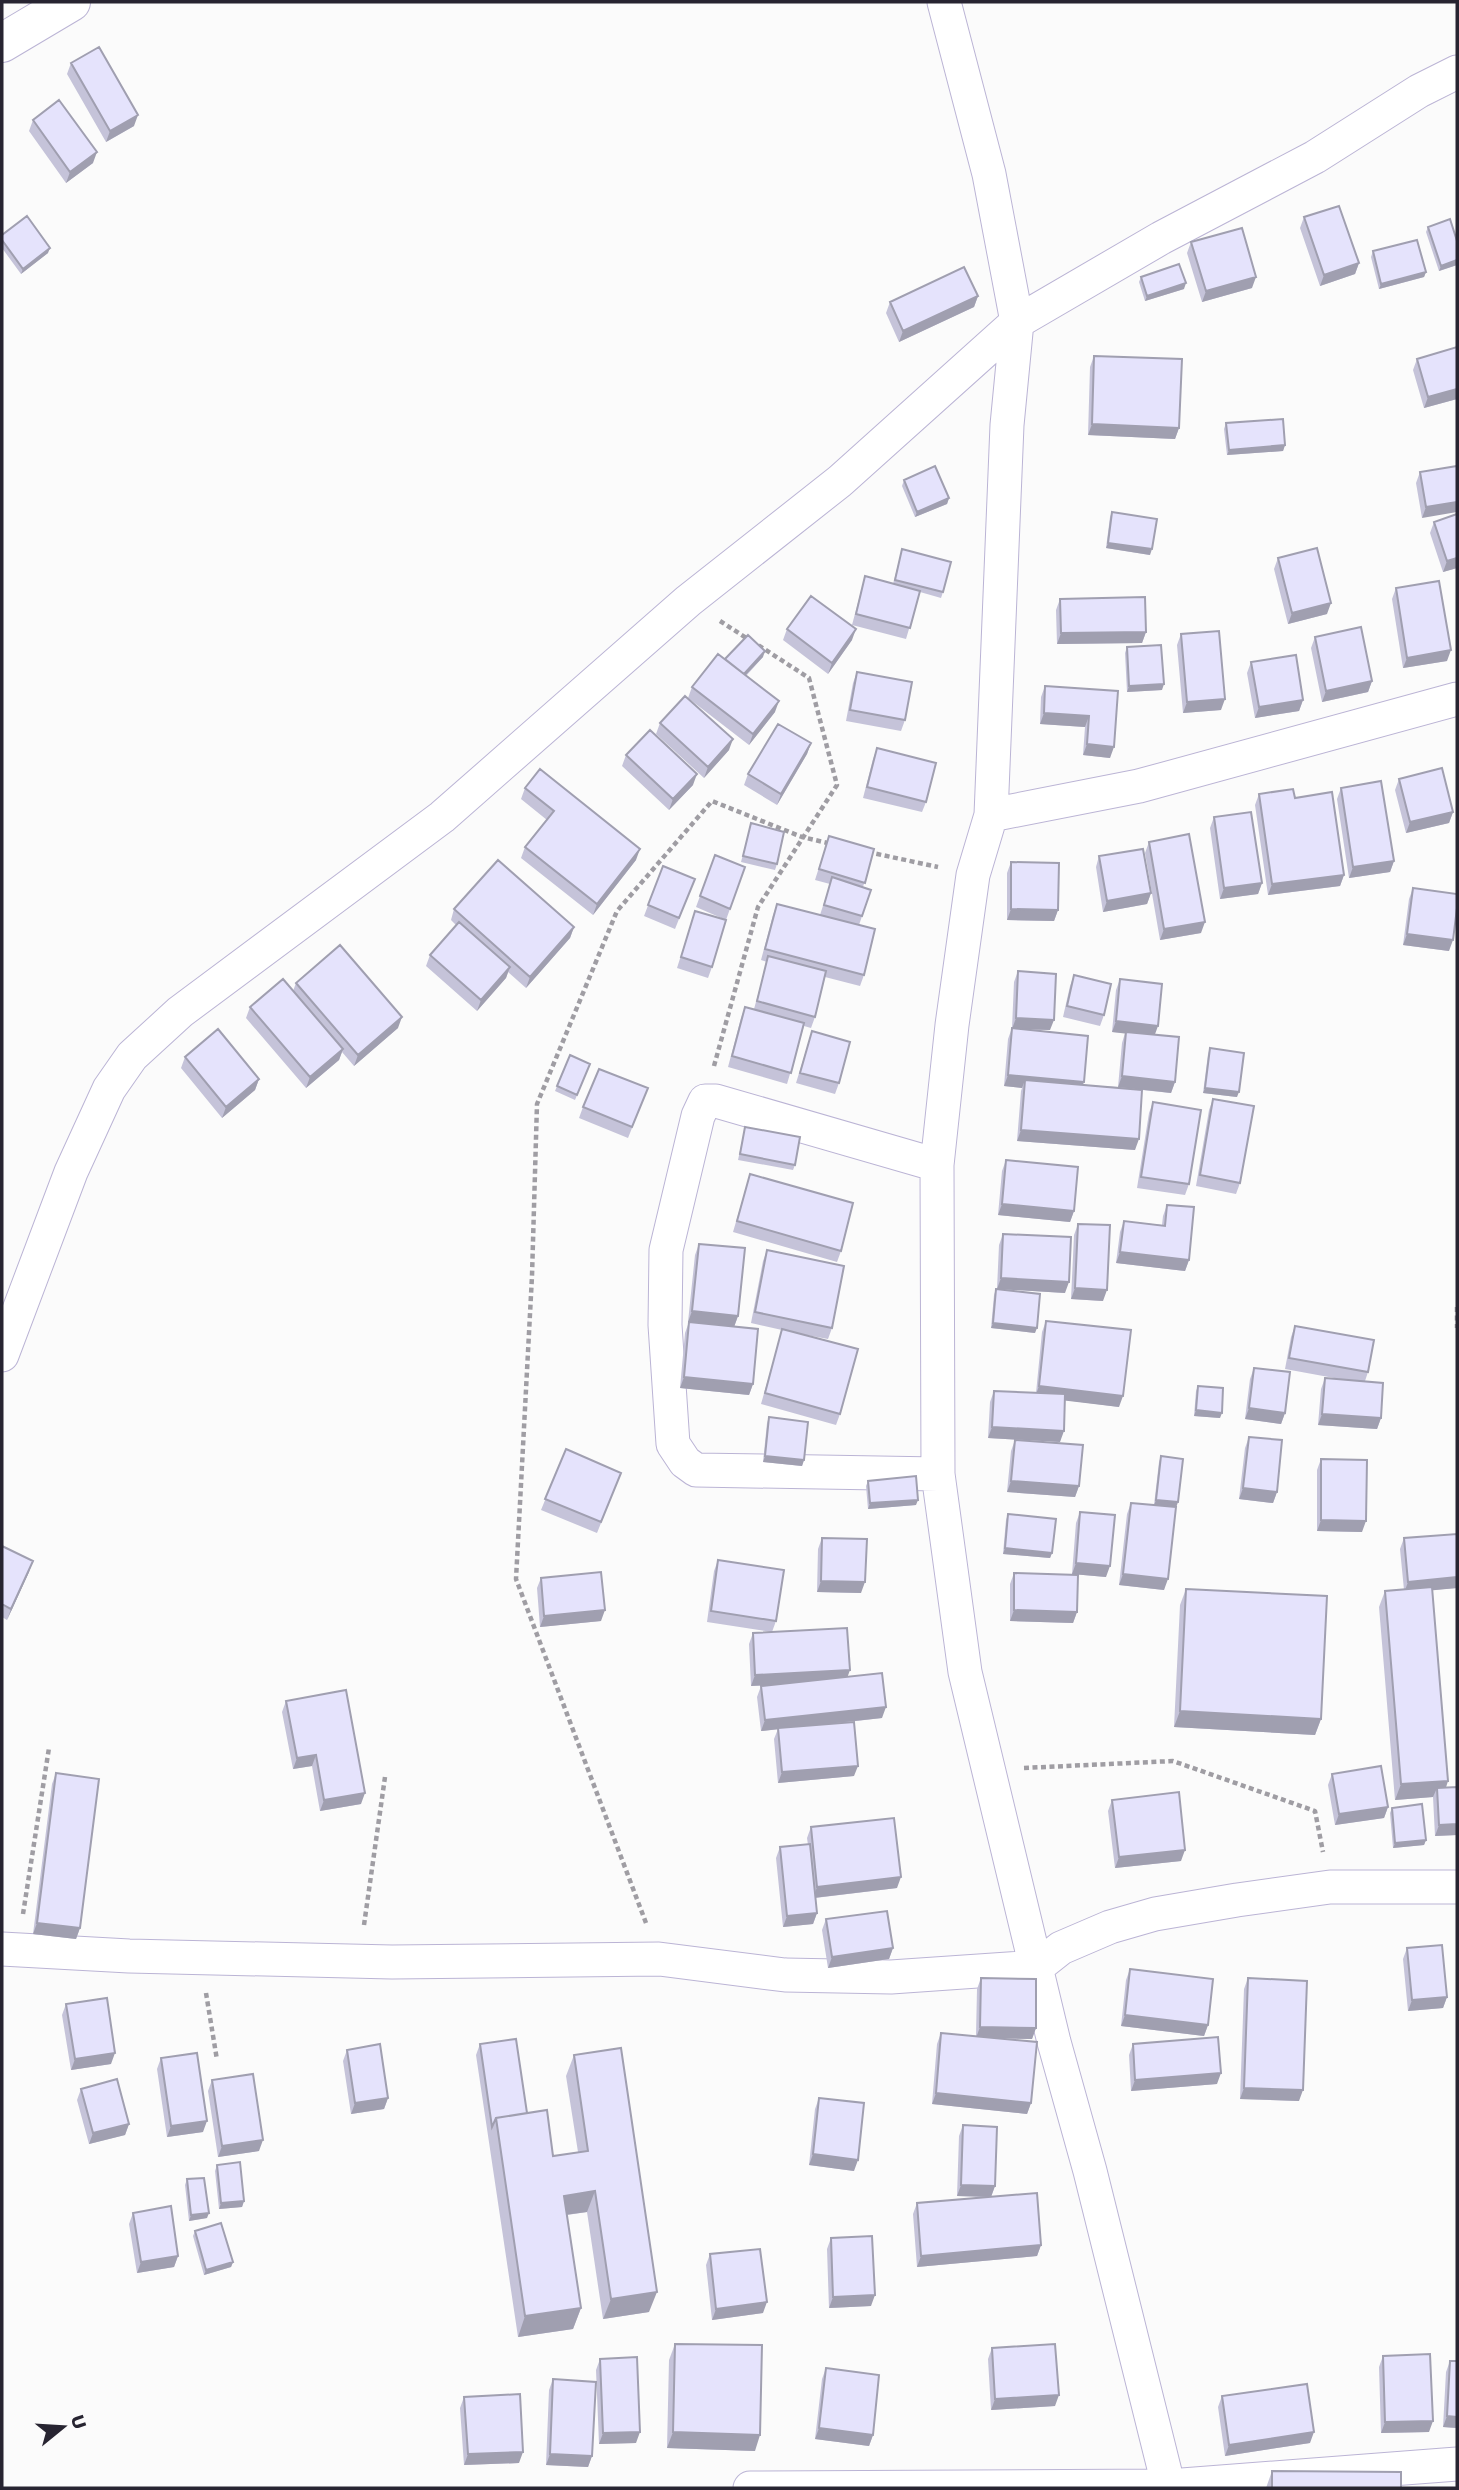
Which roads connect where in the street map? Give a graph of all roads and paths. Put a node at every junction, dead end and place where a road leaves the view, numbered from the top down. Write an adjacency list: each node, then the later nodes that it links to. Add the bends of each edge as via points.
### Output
1 (71, 2): 3 (main road)
2 (944, 2): 5 (street, via 989,174)
3 (2, 43)
4 (1457, 72): 5 (street, via 1315,157 1161,238)
5 (1017, 322): 6 (street, via 840,481); 8 (street, via 1007,425)
6 (688, 601): 9 (path, via 808,678 837,785); 17 (street, via 442,817 180,1012 132,1056 109,1089 71,1172)
7 (1456, 706): 8 (street, via 1139,786)
8 (991, 815): 12 (street)
9 (802, 837): 10 (path); 13 (path, via 758,907); 26 (path, via 712,801 617,911 537,1104 516,1579)
10 (841, 846)
11 (867, 852): 12 (path)
12 (973, 875): 14 (street)
13 (705, 1101): 14 (street); 18 (street, via 666,1250 665,1336 673,1444 696,1470)
14 (937, 1165): 18 (street)
15 (1457, 1307): 16 (path)
16 (1457, 1328)
17 (2, 1355)
18 (938, 1474): 20 (street, via 965,1672)
19 (49, 1748): 24 (path)
20 (989, 1770): 22 (path, via 1173,1761); 28 (street)
21 (385, 1776): 27 (path)
22 (1315, 1811)
23 (1457, 1887): 28 (street, via 1330,1887 1155,1914 1081,1937)
24 (10, 1949): 25 (street)
25 (200, 1957): 27 (street); 29 (path)
26 (659, 1959): 27 (street); 28 (street, via 785,1975 878,1977)
27 (358, 1961)
28 (1037, 1968): 31 (street)
29 (217, 2060)
30 (1457, 2464): 31 (street)
31 (1169, 2487): 32 (street)
32 (750, 2488)

